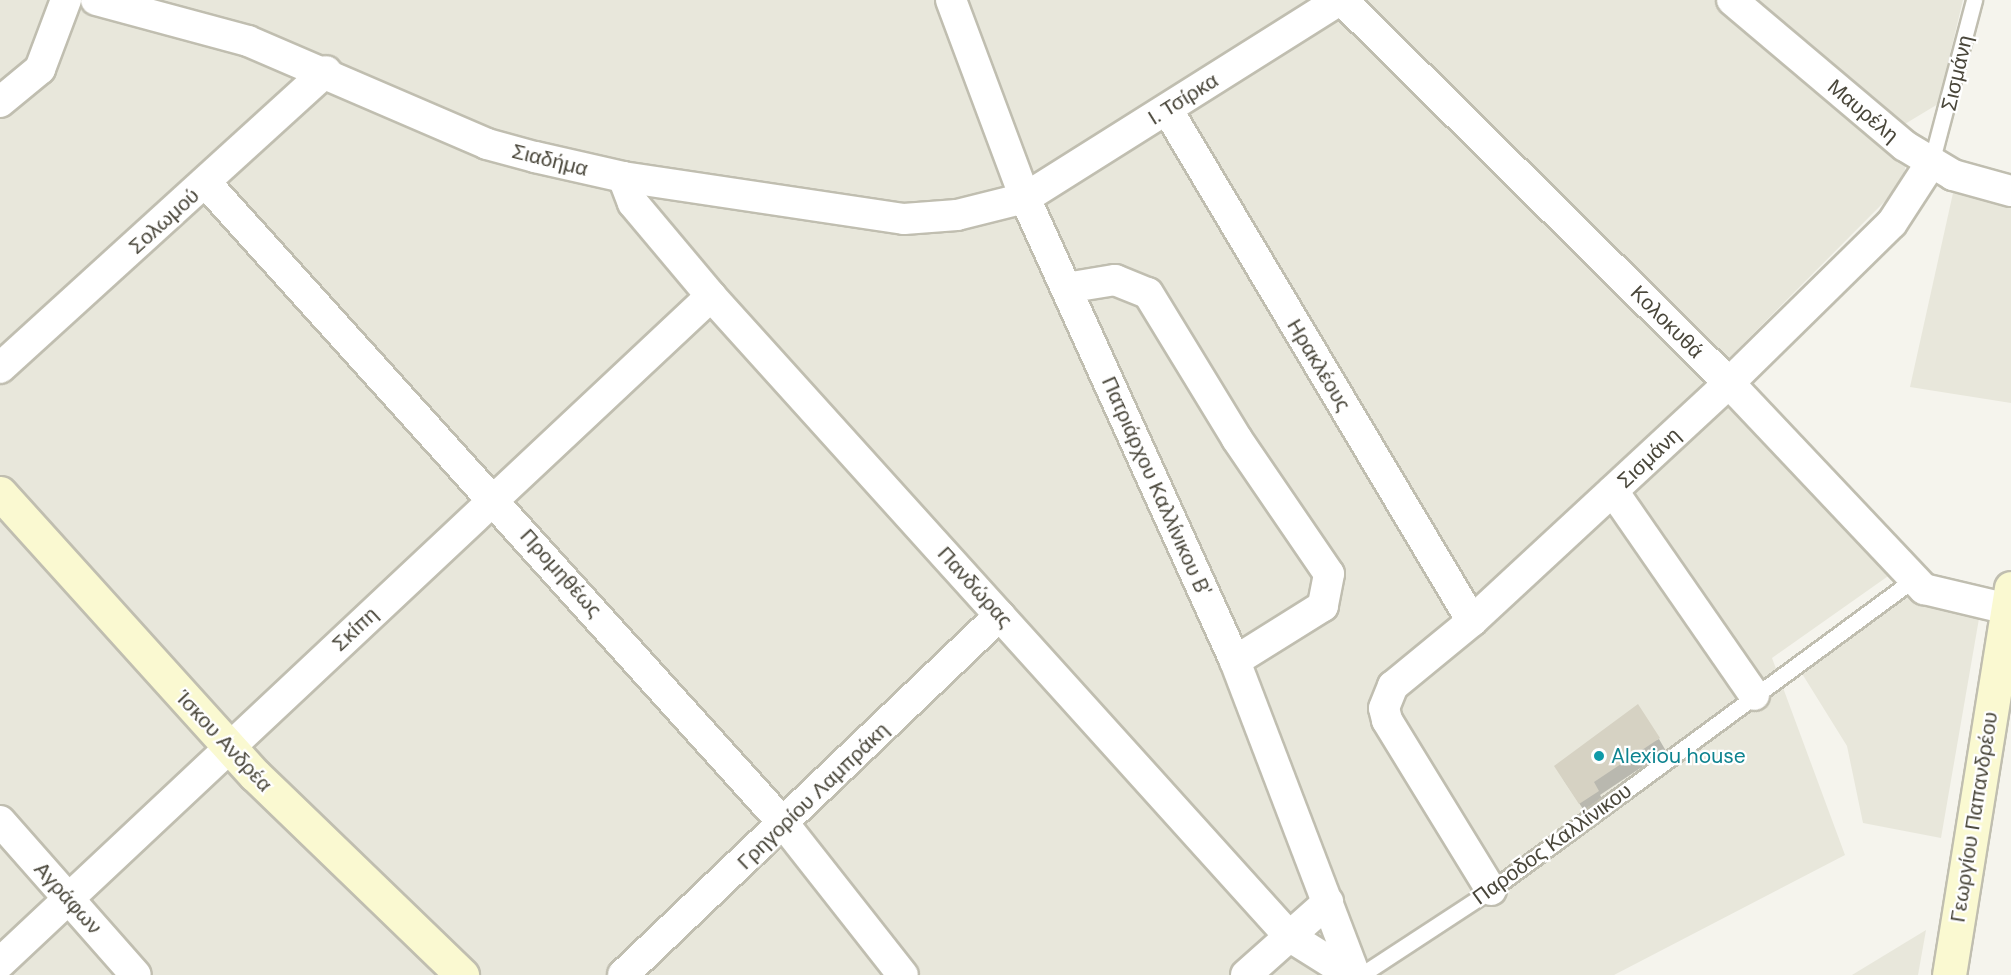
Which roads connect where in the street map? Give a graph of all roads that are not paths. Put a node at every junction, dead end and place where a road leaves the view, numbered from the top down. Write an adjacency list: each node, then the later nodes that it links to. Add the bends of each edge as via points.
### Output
1 (66, 0): 8 (street, via 40,69)
2 (96, 0): 7 (street, Σιαδήμα, via 248,41)
3 (951, 0): 14 (street, Πατριάρχου Καλλίνικου B')
4 (1341, 0): 9 (street, Ι. Τσίρκα); 18 (street, Κολοκυθά)
5 (1732, 0): 10 (street, Μαυρέλη)
6 (1974, 0): 10 (lane, Σισμάνη)
7 (326, 71): 11 (street, Σιαδήμα, via 488,144); 12 (street, Σολωμού)
8 (0, 102)
9 (1167, 109): 14 (street, Ι. Τσίρκα); 25 (street, Ηρακλέους)
10 (1931, 163): 13 (street, Μαυρέλη, via 1978,184); 18 (street, Σισμάνη, via 1892,223)
11 (623, 177): 14 (street, Σιαδήμα, via 904,219 957,215); 16 (street, Πανδώρας, via 633,203)
12 (206, 183): 17 (street, Σολωμού); 21 (street, Προμηθέως)
13 (2011, 191)
14 (1025, 198): 15 (street, Πατριάρχου Καλλίνικου B')
15 (1066, 288): 26 (street, Πατριάρχου Καλλίνικου B'); 26 (street, via 1115,280 1148,293 1217,408 1329,574 1323,606)
16 (711, 296): 21 (street, Σκίπη); 24 (street, Πανδώρας)
17 (0, 368)
18 (1728, 383): 19 (street, Σισμάνη); 22 (street, Κολοκυθά)
19 (1613, 491): 25 (street, Σισμάνη); 27 (street)
20 (0, 493): 28 (main road, Ίσκου Ανδρέα)
21 (495, 498): 28 (street, Σκίπη); 30 (street, Προμηθέως)
22 (1914, 579): 23 (street, Κολοκυθά, via 1936,595); 27 (lane, Παροδος Καλλίνικου)
23 (2010, 602): 43 (main road, Γεωργίου Παπανδρέου)
24 (1000, 615): 30 (street, Γρηγορίου Λαμπράκη); 34 (street, Πανδώρας)
25 (1472, 621): 31 (street, Σισμάνη, via 1393,687 1384,708)
26 (1235, 661): 33 (street, Πατριάρχου Καλλίνικου B')
27 (1754, 695): 31 (lane, Παροδος Καλλίνικου)
28 (230, 747): 32 (street, Σκίπη); 37 (main road, Ίσκου Ανδρέα)
29 (0, 821): 32 (street, Αγράφων)
30 (784, 824): 38 (street, Γρηγορίου Λαμπράκη); 39 (street, Προμηθέως)
31 (1491, 890): 42 (lane, Παροδος Καλλίνικου)
32 (69, 898): 35 (street, Σκίπη); 36 (street, Αγράφων)
33 (1328, 902): 34 (street); 41 (street, Πατριάρχου Καλλίνικου B')
34 (1289, 936): 40 (street); 41 (street, Πανδώρας)
35 (0, 963)
36 (136, 975)
37 (462, 975)
38 (623, 975)
39 (903, 975)
40 (1246, 975)
41 (1353, 975)
42 (1361, 975)
43 (1949, 975)

